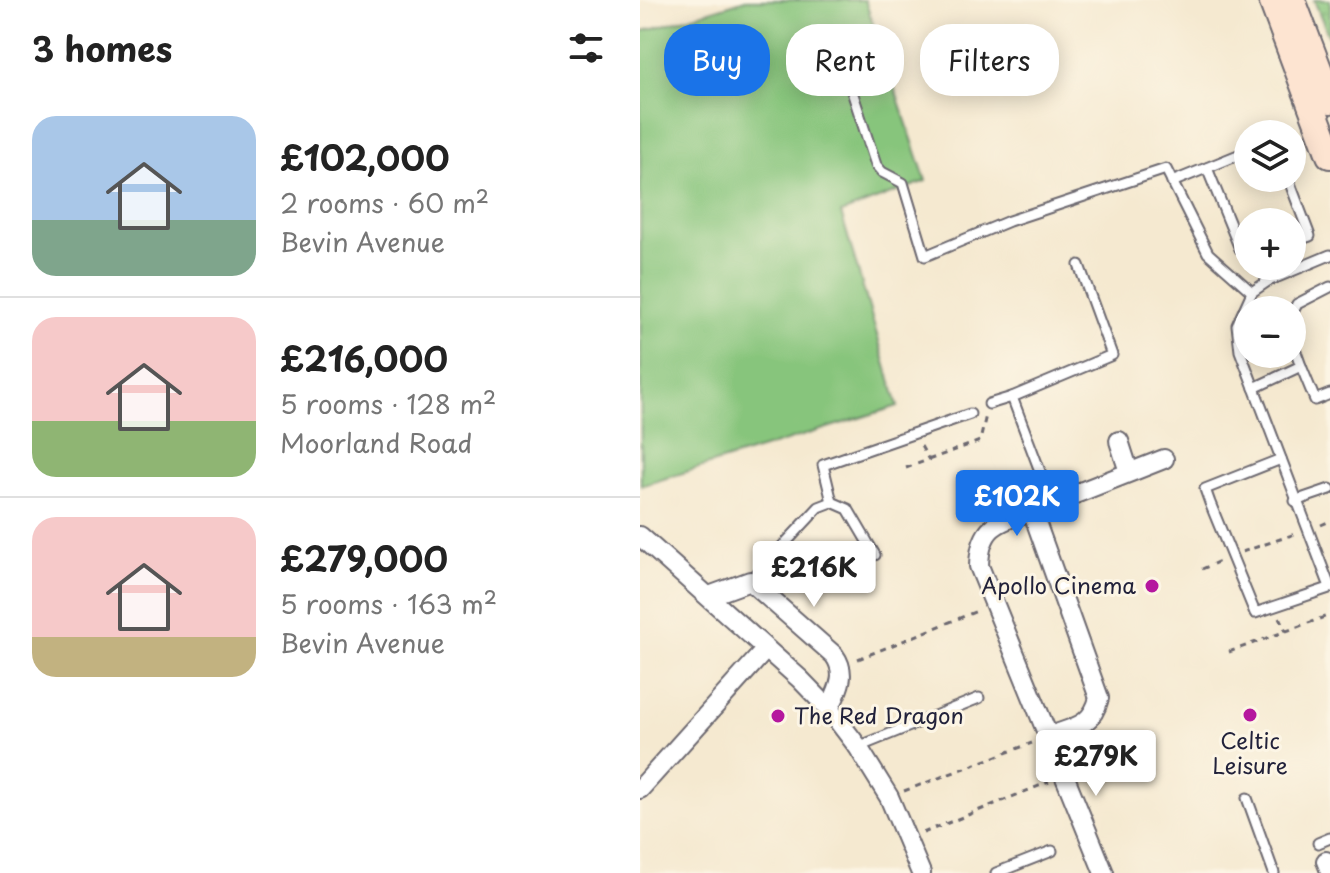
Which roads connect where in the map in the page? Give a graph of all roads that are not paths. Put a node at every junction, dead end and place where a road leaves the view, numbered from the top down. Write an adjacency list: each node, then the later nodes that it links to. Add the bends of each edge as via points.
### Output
1 (1272, 0): 5 (street)
2 (1292, 0): 4 (street)
3 (854, 96): 8 (lane, via 876,165 903,183 925,256 1009,221 1166,169)
4 (1330, 100)
5 (1330, 155)
6 (1234, 157): 7 (lane)
7 (1207, 168): 8 (lane); 9 (lane)
8 (1172, 182): 13 (lane, via 1208,253)
9 (1234, 237)
10 (1330, 255): 13 (lane)
11 (1079, 265): 19 (lane, via 1112,355)
12 (1330, 287): 14 (lane)
13 (1252, 292): 17 (lane, via 1237,325)
14 (1306, 299)
15 (1297, 368): 17 (lane)
16 (1302, 368): 18 (lane, via 1315,400)
17 (1254, 388): 24 (lane)
18 (1330, 394)
19 (1012, 397): 20 (lane); 29 (lane)
20 (989, 404)
21 (970, 414): 28 (lane, via 823,465)
22 (1119, 441): 25 (street)
23 (1164, 459): 25 (street)
24 (1281, 459): 27 (lane); 34 (lane, via 1205,489 1255,613)
25 (1129, 472): 29 (street)
26 (1330, 489): 27 (lane)
27 (1295, 501): 34 (lane)
28 (832, 502): 32 (lane, via 848,509); 33 (lane, via 819,507)
29 (1052, 503): 30 (street)
30 (1032, 511): 39 (street, via 1099,698 1088,721); 39 (street, via 991,528 983,539 979,566)
31 (640, 536): 35 (street)
32 (875, 555)
33 (750, 581): 35 (street); 38 (street, via 842,666)
34 (1330, 588)
35 (709, 596): 36 (street)
36 (766, 649): 38 (street); 41 (street)
37 (979, 698): 40 (lane)
38 (829, 709): 40 (street)
39 (1050, 736): 48 (street)
40 (858, 747): 46 (street, via 889,797)
41 (640, 789)
42 (1247, 798): 49 (lane)
43 (1330, 838): 44 (lane)
44 (1318, 843)
45 (1052, 851): 47 (lane)
46 (921, 873)
47 (996, 873)
48 (1104, 873)
49 (1274, 873)

